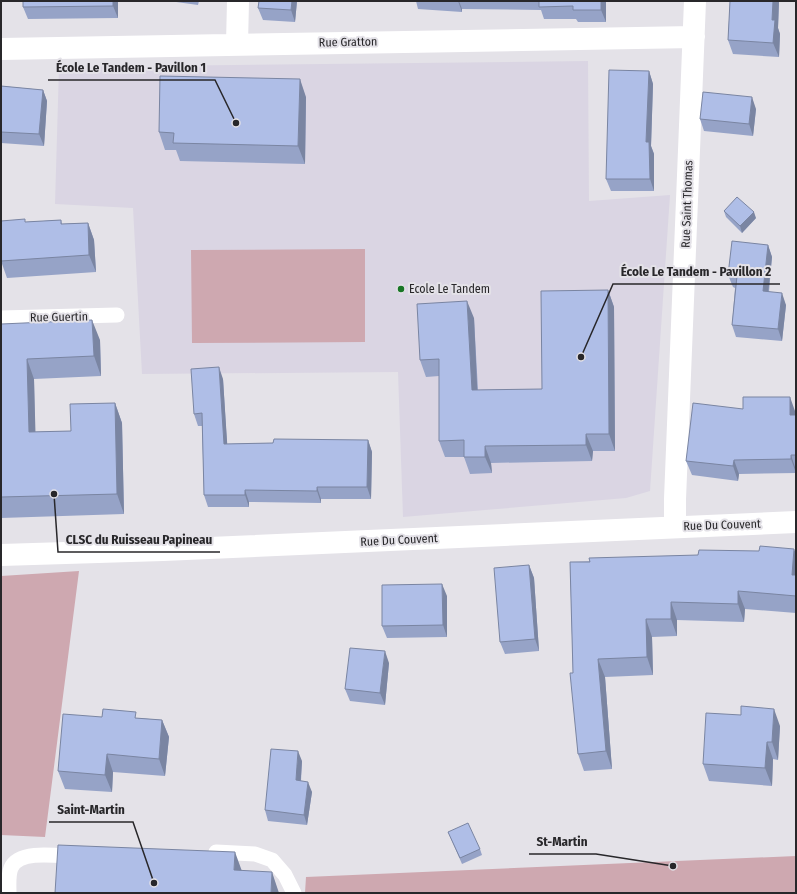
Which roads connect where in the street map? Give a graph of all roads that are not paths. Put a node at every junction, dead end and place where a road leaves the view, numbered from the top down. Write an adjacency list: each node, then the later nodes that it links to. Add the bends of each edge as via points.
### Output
1 (238, 1): 4 (street)
2 (695, 1): 3 (street, Rue Saint Thomas)
3 (694, 37): 4 (street, Rue Gratton); 9 (street, Rue Saint Thomas)
4 (237, 44): 5 (street, Rue Gratton)
5 (1, 49)
6 (117, 316): 7 (lane, Rue Guertin)
7 (1, 318)
8 (796, 522): 9 (street, Rue Du Couvent)
9 (675, 527): 10 (street, Rue Du Couvent)
10 (1, 555)
11 (200, 851): 15 (lane, via 263,856 272,860 285,875)
12 (94, 857): 13 (lane, via 25,856)
13 (5, 869): 14 (lane)
14 (9, 893)
15 (294, 893)

